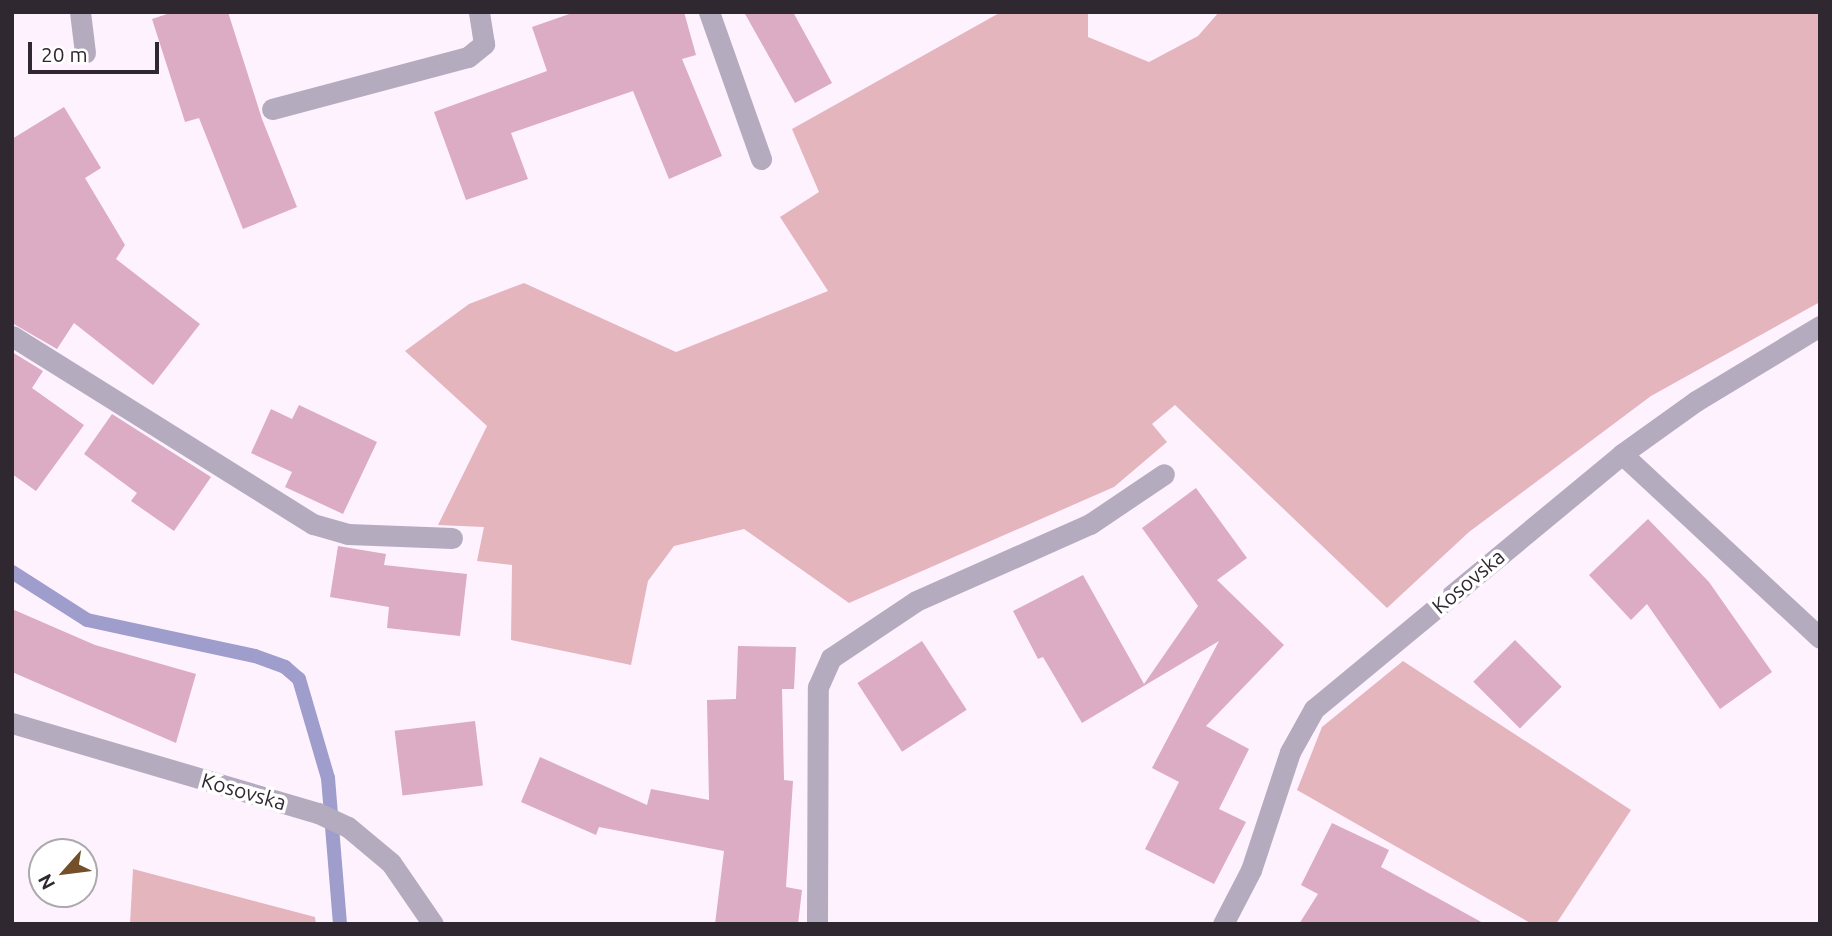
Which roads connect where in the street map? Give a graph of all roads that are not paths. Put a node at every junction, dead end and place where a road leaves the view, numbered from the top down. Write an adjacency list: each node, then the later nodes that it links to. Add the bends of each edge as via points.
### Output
1 (80, 12): 4 (street)
2 (479, 12): 5 (street, via 484,44 468,57)
3 (709, 12): 6 (street)
4 (85, 53)
5 (272, 109)
6 (761, 159)
7 (1820, 326): 9 (street, Kosovska, via 1696,401)
8 (12, 336): 11 (street, via 313,524 348,534)
9 (1622, 454): 12 (street); 16 (street, Kosovska, via 1314,709 1290,752 1251,870)
10 (1164, 474): 15 (street, via 1090,524 916,601 831,659 818,687 821,848)
11 (452, 538)
12 (1820, 638)
13 (12, 723): 14 (street, Kosovska, via 318,813 348,827 391,863)
14 (433, 924)
15 (817, 924)
16 (1223, 924)

